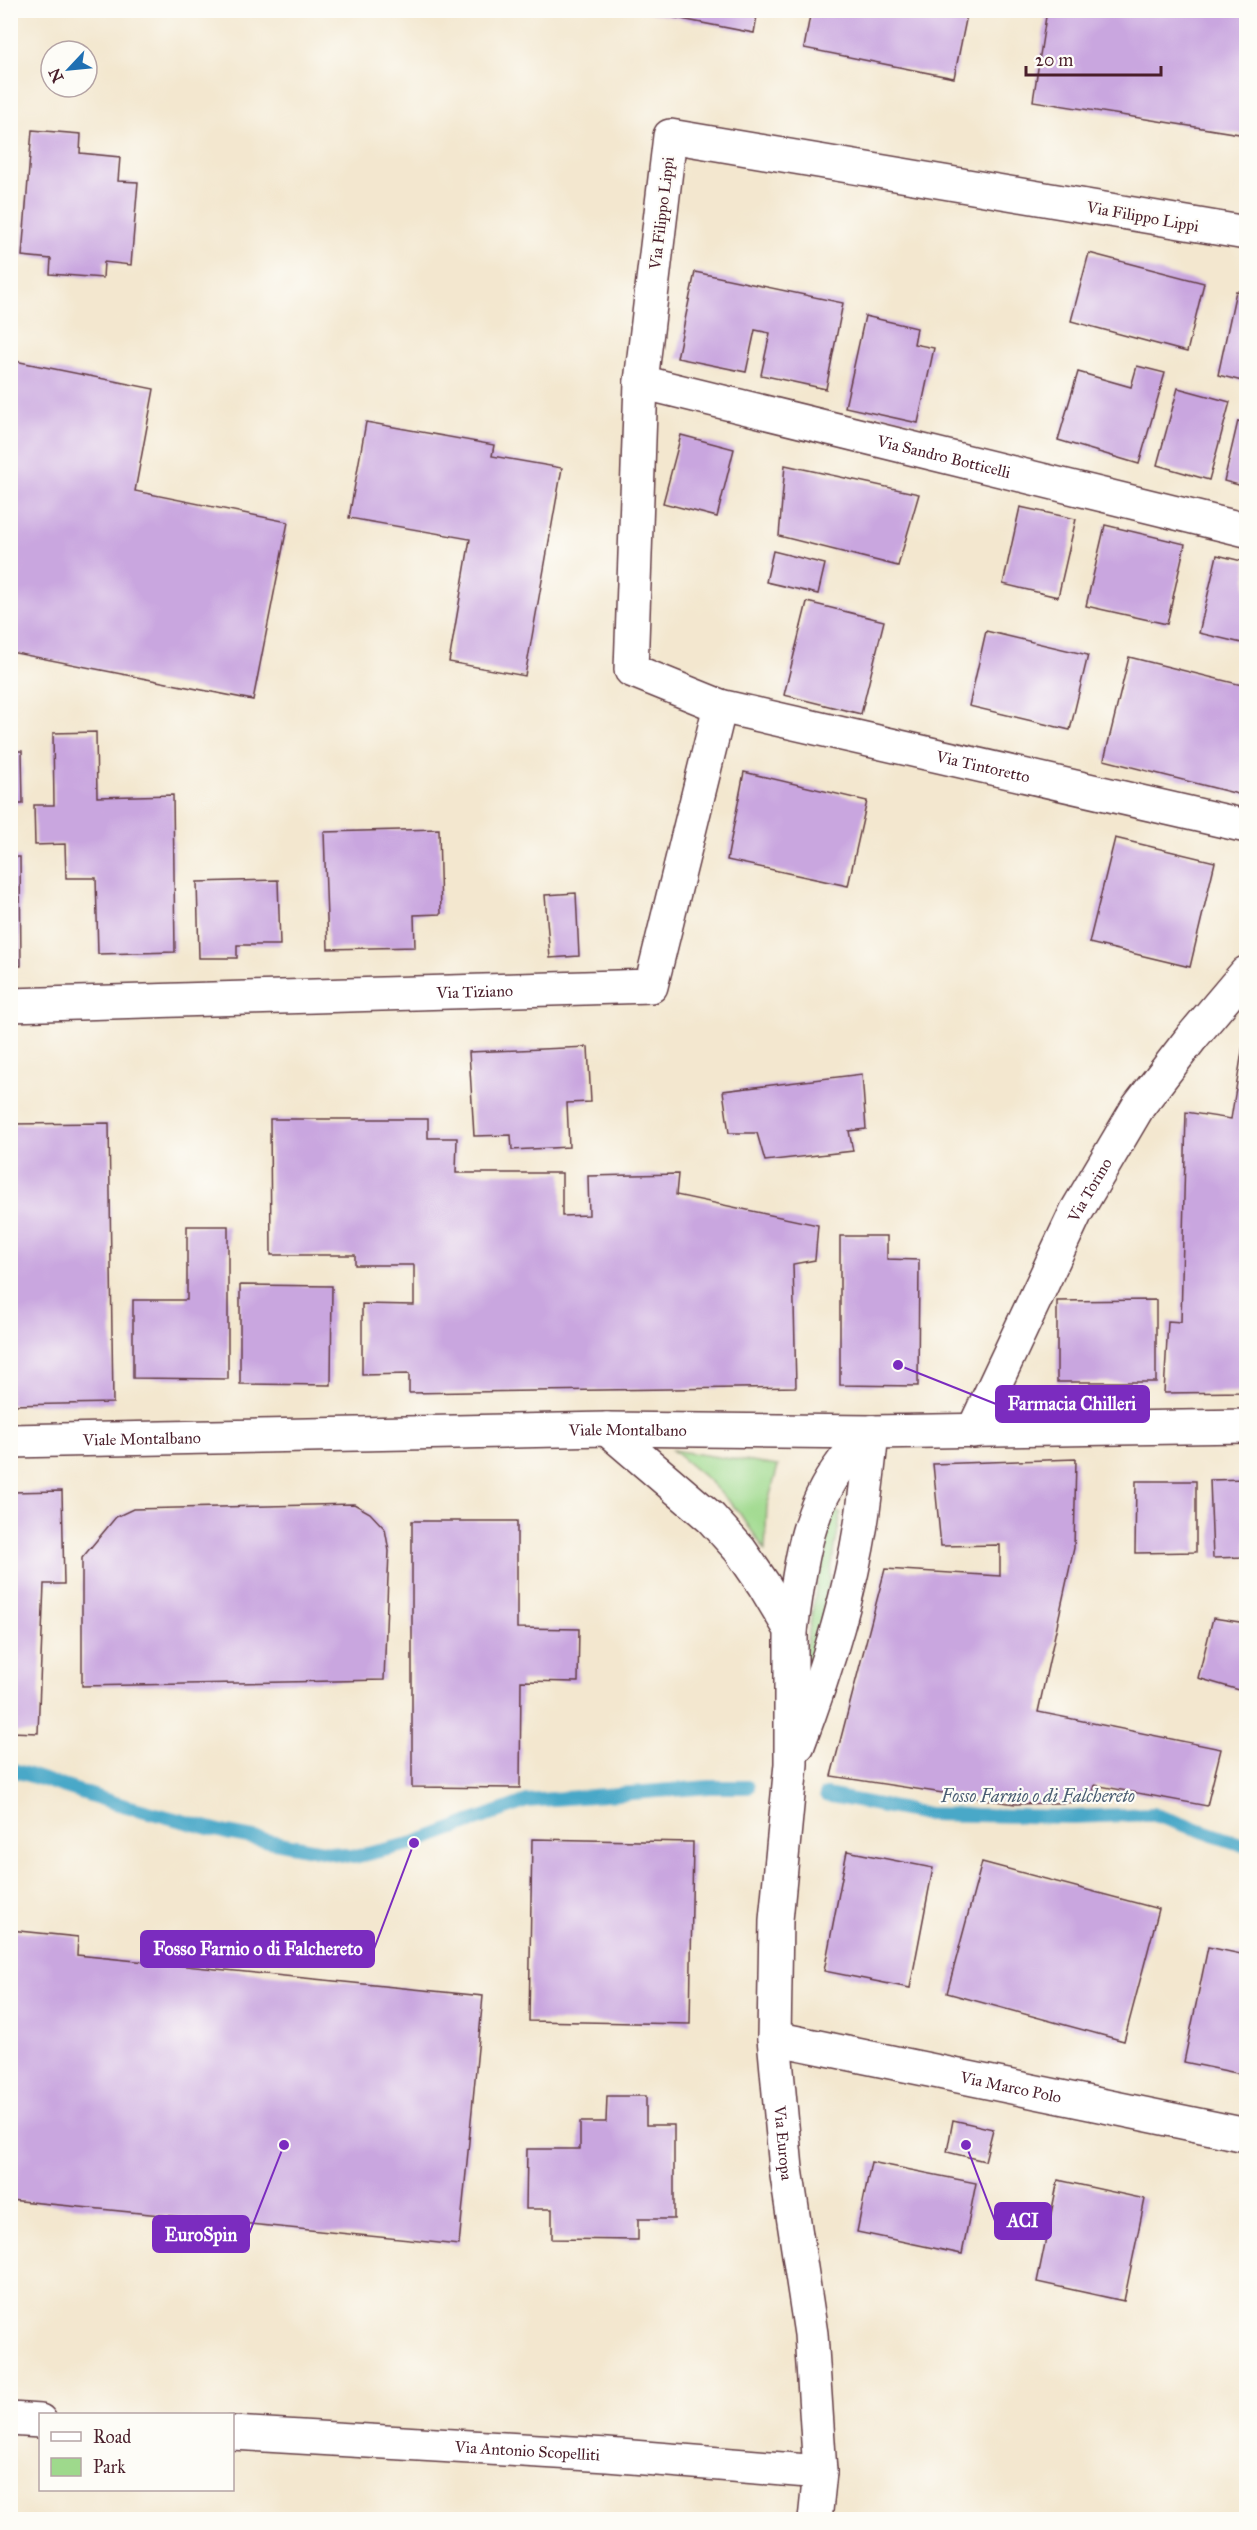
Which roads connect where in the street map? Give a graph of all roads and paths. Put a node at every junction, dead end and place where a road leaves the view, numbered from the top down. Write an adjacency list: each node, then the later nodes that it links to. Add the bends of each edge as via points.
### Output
1 (1246, 233): 2 (street, Via Filippo Lippi, via 670,136)
2 (641, 382): 3 (street, Via Sandro Botticelli); 4 (street, Via Filippo Lippi, via 631,670)
3 (1246, 530)
4 (720, 705): 5 (street, Via Tintoretto); 7 (street, Via Tiziano, via 651,986)
5 (1246, 826)
6 (1246, 973): 10 (street, Via Torino, via 1138,1107 1076,1212)
7 (10, 1005)
8 (1246, 1426): 10 (street, Viale Montalbano)
9 (607, 1429): 11 (street, Viale Montalbano); 12 (street, Viale Montalbano); 13 (street, via 740,1550)
10 (973, 1431): 11 (street, Viale Montalbano)
11 (872, 1432): 13 (street, via 841,1464 822,1495 805,1538); 14 (street, via 861,1525 843,1608 824,1677)
12 (10, 1441)
13 (790, 1630): 14 (street)
14 (791, 1764): 15 (street, Via Europa, via 776,1920)
15 (774, 2038): 16 (street, Via Marco Polo); 20 (street, Via Europa, via 786,2169 811,2334)
16 (1246, 2135)
17 (10, 2419): 18 (street)
18 (39, 2421)
19 (234, 2433): 20 (street, Via Antonio Scopelliti)
20 (820, 2472): 21 (street, Via Europa)
21 (815, 2520)

